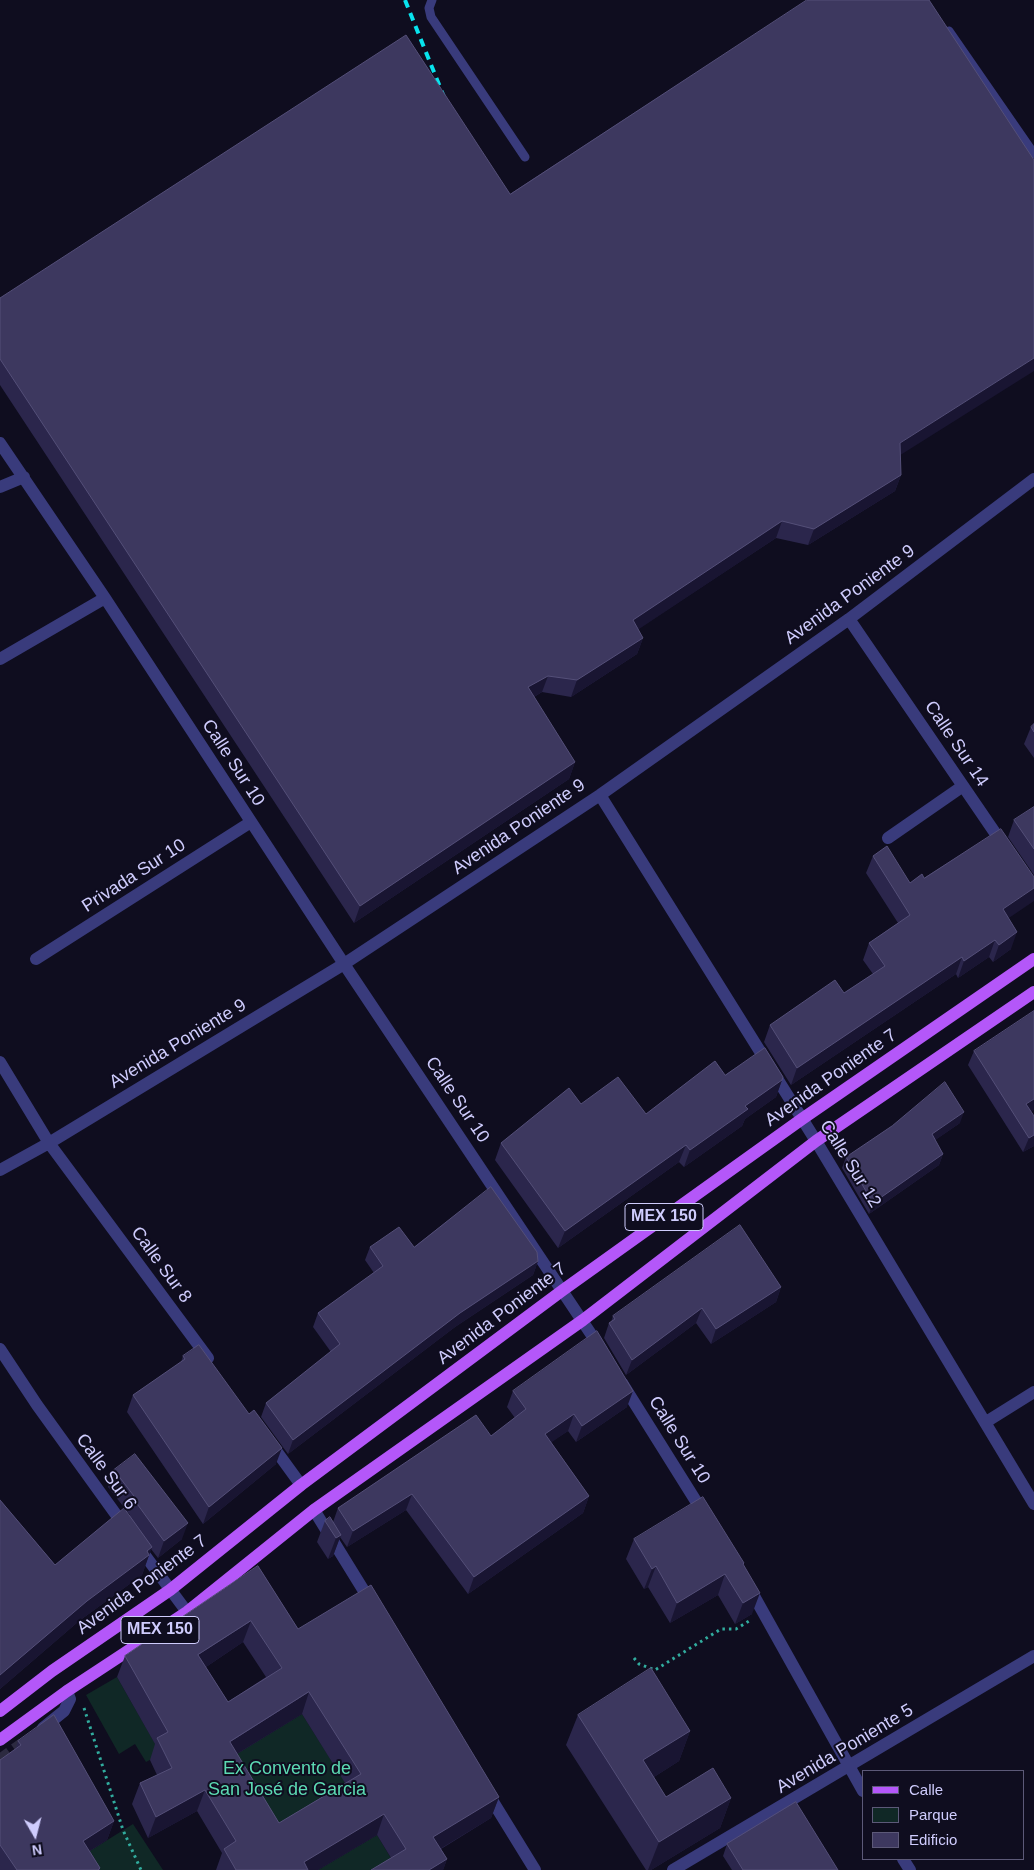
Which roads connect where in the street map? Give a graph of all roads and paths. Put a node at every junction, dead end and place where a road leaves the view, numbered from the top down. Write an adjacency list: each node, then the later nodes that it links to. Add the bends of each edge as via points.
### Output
1 (432, 0): 4 (lane, via 429,8 431,17)
2 (945, 24): 3 (lane)
3 (1034, 154)
4 (525, 156)
5 (0, 443): 6 (street, Calle Sur 10)
6 (24, 477): 8 (street); 9 (street, Calle Sur 10)
7 (1034, 479): 10 (street, Avenida Poniente 9)
8 (0, 487)
9 (105, 598): 11 (street); 14 (street, Calle Sur 10)
10 (849, 619): 12 (street, Calle Sur 14); 13 (street, Avenida Poniente 9)
11 (0, 659)
12 (963, 786): 15 (street); 16 (street, Calle Sur 14)
13 (600, 794): 19 (street, Avenida Poniente 9); 22 (street, Calle Sur 12)
14 (251, 822): 17 (street, Privada Sur 10); 19 (street, Calle Sur 10)
15 (888, 838)
16 (1012, 858)
17 (36, 959)
18 (1034, 959): 22 (main road, Avenida Poniente 7 / MEX 150)
19 (344, 964): 24 (street, Avenida Poniente 9); 26 (street, Calle Sur 10)
20 (1034, 992): 23 (main road, MEX 150)
21 (0, 1062): 24 (street, Calle Sur 8)
22 (802, 1119): 23 (street, Calle Sur 12); 26 (main road, Avenida Poniente 7 / MEX 150)
23 (816, 1140): 27 (main road, MEX 150); 31 (street, Calle Sur 12)
24 (50, 1143): 25 (street, Avenida Poniente 9); 29 (street, Calle Sur 8)
25 (0, 1170)
26 (563, 1290): 27 (street, Calle Sur 10); 33 (main road, Avenida Poniente 7 / MEX 150)
27 (583, 1320): 35 (main road, MEX 150); 36 (street, Calle Sur 10)
28 (0, 1349): 38 (street, Calle Sur 6, via 37,1406)
29 (214, 1366)
30 (1034, 1392): 31 (street)
31 (986, 1422): 34 (street, Calle Sur 12)
32 (260, 1430): 33 (street)
33 (301, 1485): 38 (main road, Avenida Poniente 7 / MEX 150)
34 (1034, 1504)
35 (314, 1510): 39 (main road, MEX 150); 41 (street)
36 (713, 1528)
37 (744, 1578): 40 (street)
38 (170, 1590): 39 (street, Calle Sur 6); 46 (main road, Avenida Poniente 7 / MEX 150)
39 (187, 1612): 44 (main road, MEX 150)
40 (764, 1612): 43 (path, via 736,1629 721,1629 655,1670 639,1664); 49 (street)
41 (381, 1619)
42 (1034, 1656): 49 (street, Avenida Poniente 5)
43 (634, 1658)
44 (67, 1691): 47 (street, via 70,1699 67,1708); 48 (main road, MEX 150)
45 (83, 1707): 52 (path, via 123,1830)
46 (0, 1711)
47 (36, 1733)
48 (0, 1740)
49 (849, 1768): 51 (street); 54 (street, Avenida Poniente 5)
50 (479, 1778): 53 (street)
51 (862, 1789)
52 (141, 1870)
53 (535, 1870)
54 (673, 1870)

